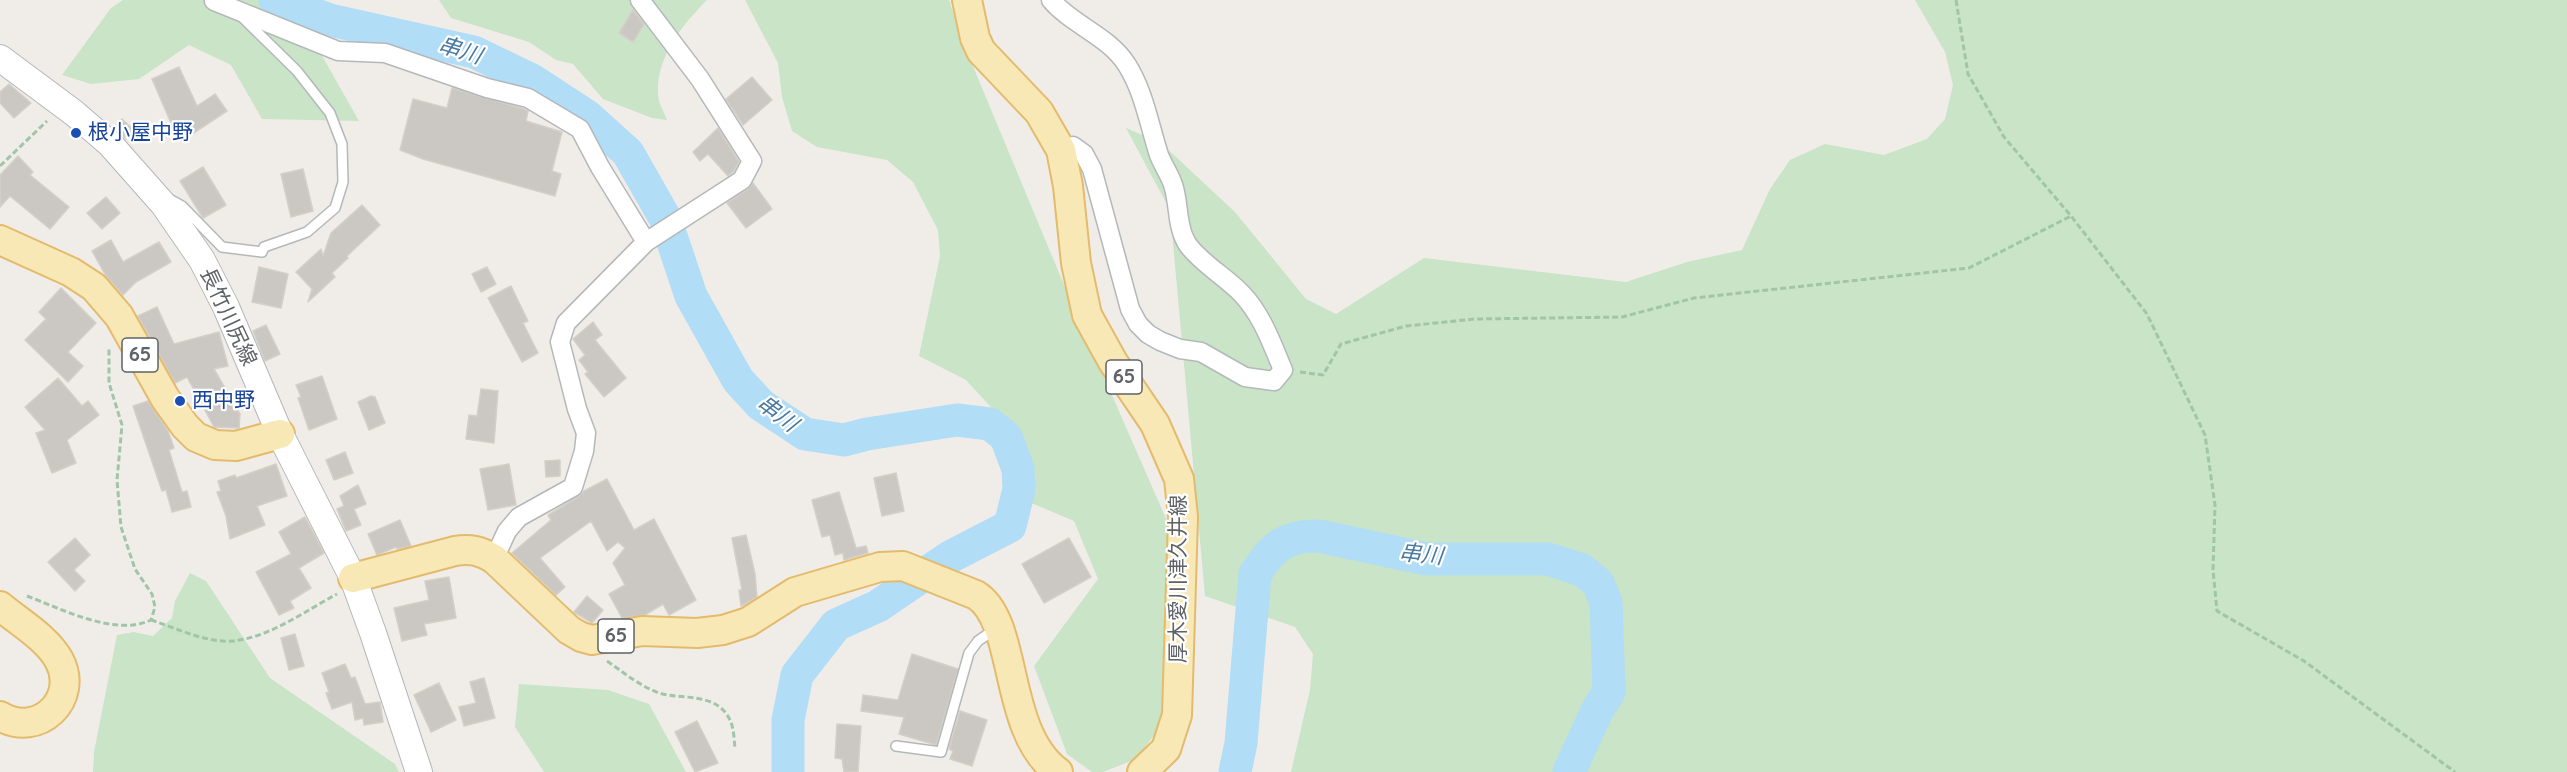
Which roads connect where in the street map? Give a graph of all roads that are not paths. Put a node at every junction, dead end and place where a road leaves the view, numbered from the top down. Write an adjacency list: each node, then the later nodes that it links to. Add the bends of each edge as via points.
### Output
1 (640, 0): 10 (street, via 700,79 752,161 742,180)
2 (967, 0): 7 (main road, 厚木愛川津久井線 / 65, via 981,51 1039,112)
3 (1051, 0): 7 (street, via 1126,63 1140,90 1160,156 1174,186 1187,243 1244,296 1264,325 1283,370 1274,381 1245,377 1201,352 1179,349 1148,334 1138,324 1130,309 1092,169 1079,149 1073,146)
4 (214, 1): 5 (street)
5 (234, 9): 8 (lane, via 297,71 330,113 342,144 344,182 335,208 307,232 262,252 222,247 177,202); 10 (street, via 338,51 385,53 528,98 579,129)
6 (0, 58): 8 (main road, 長竹川尻線, via 110,144)
7 (1060, 150): 20 (main road, 厚木愛川津久井線 / 65, via 1087,315 1155,424 1179,479 1183,517 1177,715 1166,748)
8 (162, 203): 11 (main road, 長竹川尻線, via 219,291)
9 (0, 240): 11 (main road, 65, via 87,281 107,301 165,398 196,437 215,445 236,446)
10 (646, 242): 12 (street, via 566,323 563,333 561,342 586,433 573,487 519,517 507,531)
11 (280, 434): 13 (main road, 長竹川尻線)
12 (494, 560): 13 (main road, 65, via 480,552 460,550); 15 (main road, 65, via 569,630 592,640 642,631 723,630 748,622 795,592 880,567 903,566 976,595 986,602)
13 (352, 578): 18 (main road, 長竹川尻線)
14 (9, 599): 16 (main road, via 55,653 65,681 59,703 41,720 23,723)
15 (998, 627): 17 (lane, via 969,653 941,752); 19 (main road, 65, via 1033,746)
16 (0, 716)
17 (896, 746)
18 (419, 772)
19 (1058, 772)
20 (1142, 772)

